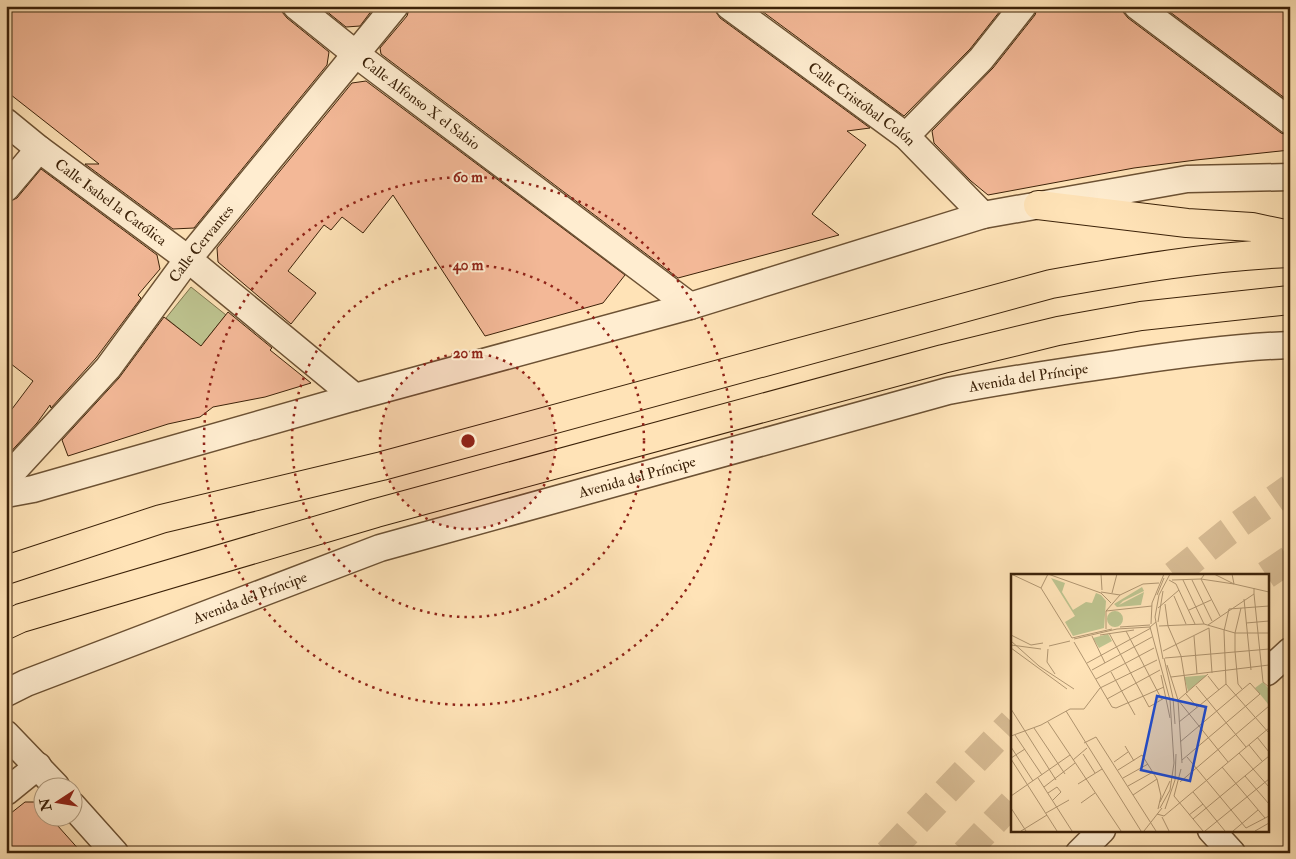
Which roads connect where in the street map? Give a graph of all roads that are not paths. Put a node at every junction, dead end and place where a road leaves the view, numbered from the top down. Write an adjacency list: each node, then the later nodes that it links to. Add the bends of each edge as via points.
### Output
1 (296, 6): 6 (street, Calle Alfonso X el Sabio)
2 (395, 6): 6 (street, Calle Cervantes)
3 (730, 6): 9 (street, Calle Cristóbal Colón)
4 (1022, 6): 9 (street, via 981,59)
5 (1137, 6): 7 (street)
6 (357, 55): 17 (street, Calle Cervantes); 19 (street, Calle Alfonso X el Sabio)
7 (1290, 121)
8 (6, 122): 10 (street, Calle Isabel la Católica)
9 (906, 136): 14 (street, Calle Cristóbal Colón)
10 (38, 149): 12 (street); 17 (street, Calle Isabel la Católica)
11 (1290, 178): 13 (street, via 1187,179)
12 (6, 188)
13 (1038, 205): 14 (street); 15 (main road, via 1187,223 1252,227)
14 (983, 215): 19 (street)
15 (1290, 235)
16 (1290, 254): 24 (main road, via 1244,255 1161,265 1051,284 392,463 161,519)
17 (188, 259): 21 (street, Calle Isabel la Católica); 22 (street, Calle Cervantes, via 108,368)
18 (1290, 300): 25 (main road, via 1141,316 1058,331 943,359 376,513)
19 (690, 306): 21 (street)
20 (1290, 346): 26 (street, Avenida del Príncipe, via 1258,346 1153,358 948,391 380,548 35,679)
21 (355, 397): 23 (street)
22 (6, 479)
23 (6, 494)
24 (6, 570)
25 (6, 625)
26 (6, 693)
27 (6, 734): 28 (street)
28 (38, 766): 29 (street); 30 (street)
29 (47, 776)
30 (6, 792)
31 (82, 816): 34 (street)
32 (1100, 832): 35 (street)
33 (1213, 832): 36 (street)
34 (115, 853)
35 (1079, 853)
36 (1232, 853)

